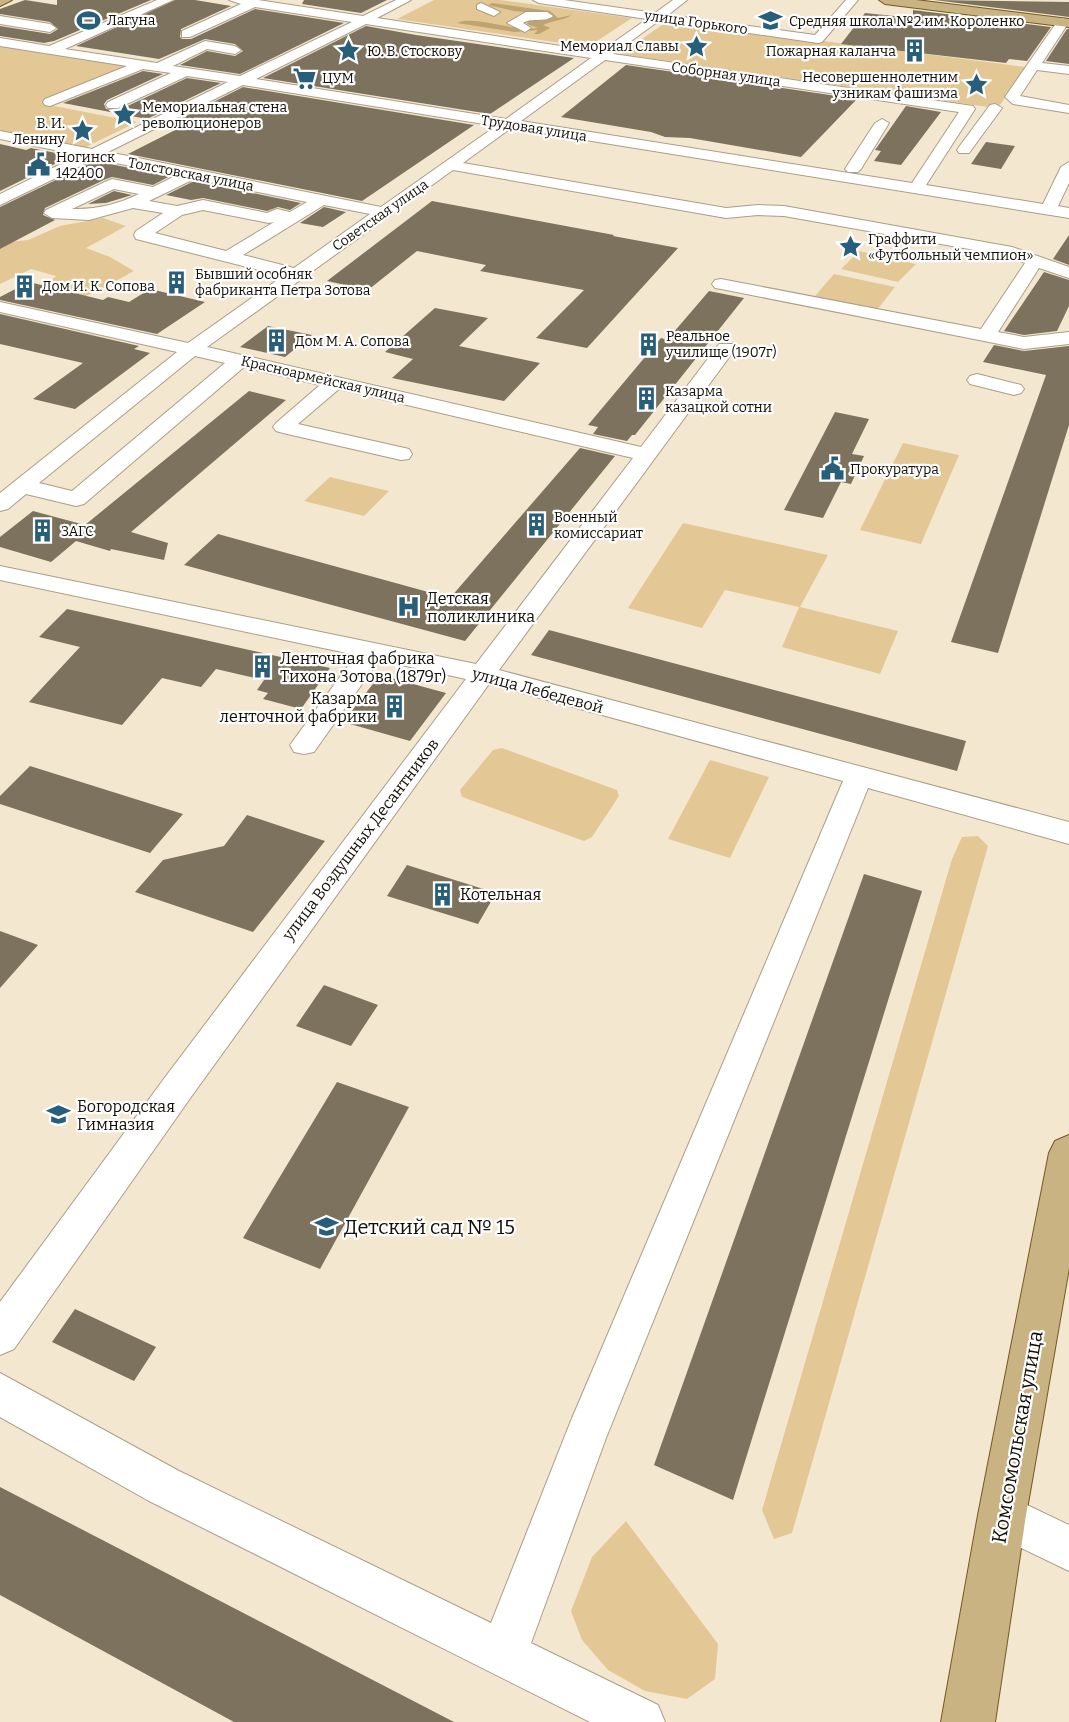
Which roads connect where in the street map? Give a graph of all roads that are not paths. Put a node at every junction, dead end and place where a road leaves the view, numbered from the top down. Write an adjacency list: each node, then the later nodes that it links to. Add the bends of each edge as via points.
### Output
1 (6, 0): 9 (main road)
2 (167, 0): 25 (street)
3 (235, 0): 11 (street, Соборная улица)
4 (405, 0): 19 (street)
5 (538, 0): 16 (street, улица Горького)
6 (681, 0): 16 (street, Советская улица)
7 (852, 0): 16 (street, улица Горького, via 818,39)
8 (885, 0): 10 (main road)
9 (0, 2)
10 (917, 2): 21 (main road)
11 (253, 3): 12 (street, Соборная улица); 13 (street)
12 (314, 12): 19 (street, Соборная улица); 20 (street)
13 (224, 16): 18 (street); 23 (street)
14 (547, 16): 15 (street)
15 (501, 17)
16 (657, 17): 27 (street, Советская улица)
17 (0, 20): 22 (street)
18 (248, 20)
19 (364, 21): 27 (street, Соборная улица); 33 (street)
20 (291, 22)
21 (1066, 22): 29 (street)
22 (50, 28)
23 (186, 34)
24 (0, 42): 25 (street, Трудовая улица)
25 (51, 50): 28 (street, Трудовая улица)
26 (235, 50): 30 (street, via 205,45)
27 (600, 56): 38 (street, Советская улица); 43 (street, Соборная улица, via 968,109)
28 (141, 65): 30 (street, Трудовая улица); 34 (street)
29 (1034, 66): 31 (street); 36 (street, via 1012,99)
30 (158, 68): 32 (street, Трудовая улица)
31 (1069, 70)
32 (184, 72): 33 (street, Трудовая улица); 35 (street)
33 (242, 81): 38 (street, Трудовая улица); 41 (street)
34 (50, 102)
35 (113, 105)
36 (1069, 109)
37 (1013, 117): 53 (street, via 993,110)
38 (507, 123): 44 (street, Советская улица); 46 (street, Трудовая улица)
39 (882, 123): 49 (street)
40 (0, 135): 41 (street, Толстовская улица)
41 (93, 154): 48 (street, Толстовская улица); 55 (street)
42 (921, 156): 43 (street)
43 (939, 156): 51 (street)
44 (450, 165): 59 (street, via 726,213); 61 (street, Советская улица)
45 (1069, 167): 58 (street)
46 (791, 170): 49 (street, Трудовая улица); 59 (street)
47 (893, 170): 49 (street, via 867,166)
48 (191, 174): 52 (street, Толстовская улица); 54 (street)
49 (849, 174): 51 (street, Трудовая улица)
50 (292, 176): 52 (street)
51 (916, 188): 53 (street, Трудовая улица)
52 (269, 190): 56 (street, Толстовская улица)
53 (934, 191): 58 (street, Трудовая улица)
54 (156, 192): 57 (street); 57 (street, via 112,184 52,213 89,215)
55 (0, 200)
56 (321, 200): 61 (street, Толстовская улица); 63 (street)
57 (133, 203): 60 (street)
58 (1049, 209): 62 (street, Трудовая улица)
59 (758, 210): 65 (street, via 784,211 1012,252)
60 (177, 211): 63 (street, via 203,205 269,218 277,214); 64 (street, via 142,235)
61 (383, 212): 67 (street, Советская улица)
62 (1069, 213)
63 (293, 217): 64 (street)
64 (229, 258): 67 (street)
65 (1035, 260): 66 (street); 70 (street)
66 (1069, 273)
67 (297, 274): 73 (street, Советская улица)
68 (721, 284): 70 (street)
69 (0, 307): 73 (street, Красноармейская улица)
70 (986, 336): 71 (street, via 1024,343)
71 (1069, 338)
72 (726, 348): 79 (street, улица Воздушных Десантников)
73 (192, 349): 74 (street, Красноармейская улица); 80 (street, Советская улица)
74 (240, 360): 76 (street, Красноармейская улица); 80 (street, via 76,499)
75 (977, 380): 77 (street)
76 (335, 382): 78 (street, via 283,427); 79 (street, Красноармейская улица)
77 (1014, 389)
78 (401, 454)
79 (646, 455): 84 (street, улица Воздушных Десантников)
80 (22, 486): 81 (street, Советская улица)
81 (0, 504)
82 (0, 573): 83 (street, улица Лебедевой)
83 (373, 651): 84 (street, улица Лебедевой); 85 (street)
84 (483, 674): 86 (street, улица Лебедевой); 89 (street, улица Воздушных Десантников)
85 (304, 745)
86 (858, 778): 87 (street, улица Лебедевой); 93 (street, via 585,1438)
87 (1069, 833)
88 (1069, 1153): 91 (main road, Комсомольская улица)
89 (6, 1316)
90 (0, 1394): 93 (street, via 164,1486)
91 (1002, 1515): 92 (street); 95 (main road, Комсомольская улица)
92 (1069, 1550)
93 (503, 1654): 94 (street)
94 (641, 1722)
95 (968, 1722)

